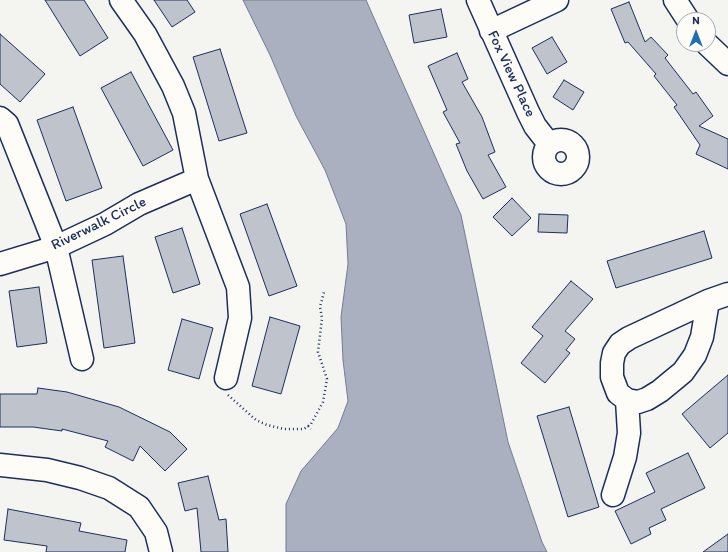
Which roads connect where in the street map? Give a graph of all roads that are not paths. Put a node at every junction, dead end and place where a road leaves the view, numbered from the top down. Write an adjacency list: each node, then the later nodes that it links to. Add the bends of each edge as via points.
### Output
1 (121, 0): 11 (street, via 145,34 173,86 184,114)
2 (478, 0): 6 (street, Fox View Place)
3 (557, 0): 6 (street)
4 (675, 0): 5 (street)
5 (683, 12)
6 (491, 31): 10 (street, Fox View Place, via 531,119)
7 (715, 52): 8 (street)
8 (728, 64)
9 (0, 118): 12 (street, via 7,124)
10 (550, 144)
11 (197, 179): 12 (street, Riverwalk Circle, via 139,204 106,224); 17 (street, via 238,287 240,318)
12 (56, 247): 13 (street, Riverwalk Circle); 16 (street)
13 (0, 264)
14 (728, 294): 15 (street)
15 (708, 301): 18 (street, via 702,337 695,355 683,372 647,399 638,402); 18 (street, via 620,344 614,354 612,377 618,393)
16 (82, 360)
17 (226, 378)
18 (627, 400): 20 (street, via 629,433 625,457)
19 (0, 465): 21 (street, via 47,470 109,488 138,507 156,532)
20 (613, 495)
21 (161, 552)

